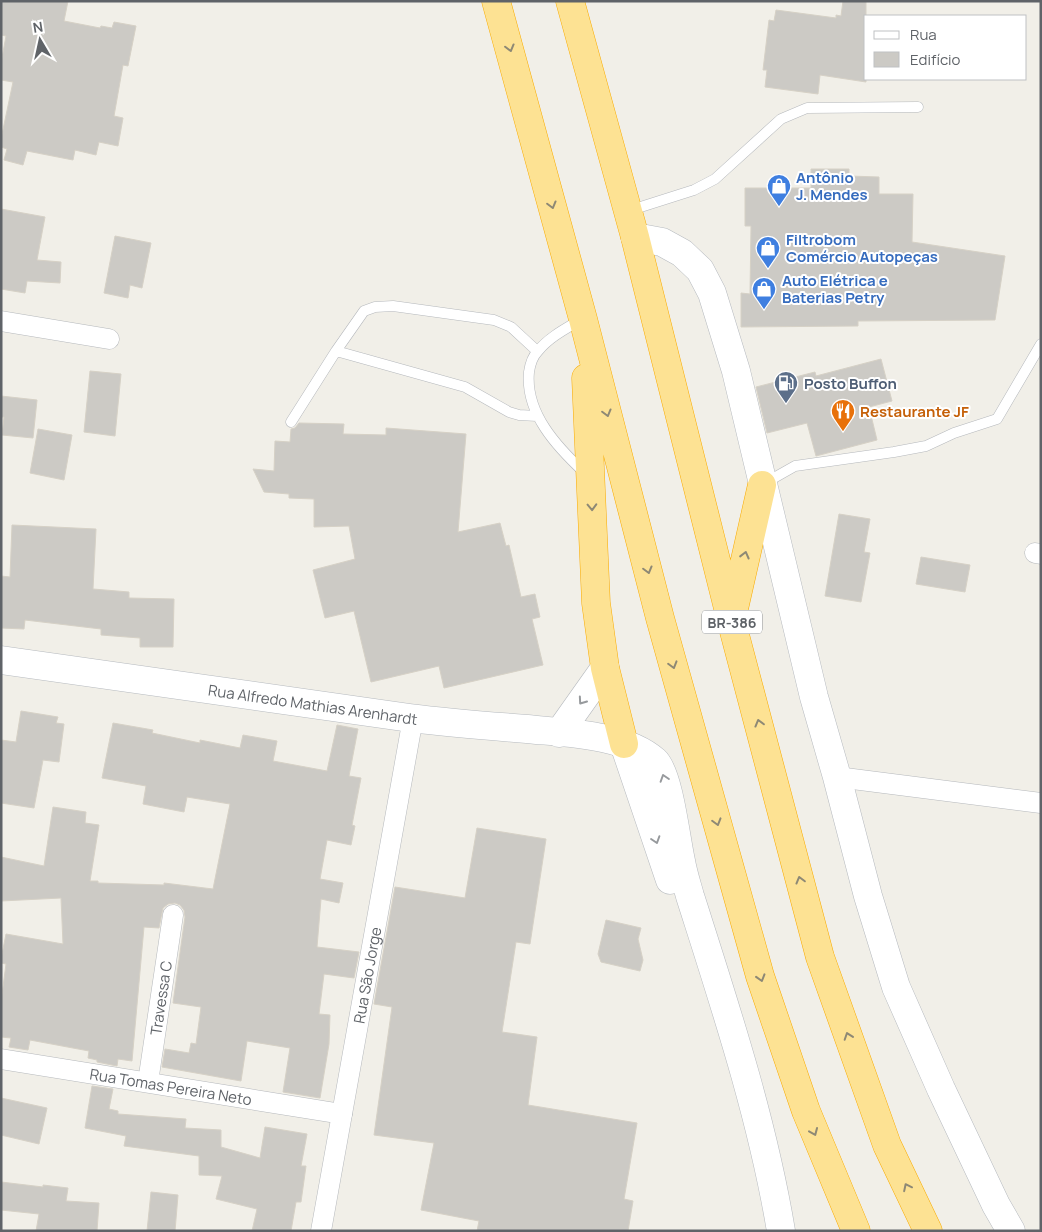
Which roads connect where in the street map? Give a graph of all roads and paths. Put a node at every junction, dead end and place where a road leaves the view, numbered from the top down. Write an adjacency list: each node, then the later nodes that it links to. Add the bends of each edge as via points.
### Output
1 (496, 1): 6 (highway, one-way to 6)
2 (570, 1): 4 (highway, BR-386)
3 (918, 106): 4 (lane, via 807,108 781,119 715,179 694,190)
4 (627, 211): 5 (highway, BR-386)
5 (635, 237): 15 (main road, via 662,242 682,253 700,270 712,294 736,371); 16 (highway, BR-386)
6 (583, 319): 11 (lane); 14 (highway); 31 (highway, one-way to 31, via 660,618 760,976 806,1111)
7 (1, 321): 8 (street)
8 (109, 339)
9 (1041, 344): 15 (lane, via 997,418 926,446 794,466)
10 (336, 351): 11 (lane, via 364,311 393,306 494,320 511,327); 12 (lane, via 465,387 509,412); 13 (lane)
11 (537, 351): 12 (lane, via 530,366 528,385)
12 (537, 416): 14 (lane, via 566,456)
13 (291, 422)
14 (591, 479): 18 (highway, one-way to 18, via 596,603)
15 (762, 485): 16 (highway, one-way to 15); 22 (main road)
16 (731, 620): 32 (highway, BR-386, one-way to 16, via 887,1145 820,957)
17 (1, 660): 19 (main road, Rua Alfredo Mathias Arenhardt)
18 (605, 668): 20 (main road, one-way to 20); 21 (highway)
19 (413, 718): 20 (main road, Rua Alfredo Mathias Arenhardt); 27 (street, Rua São Jorge)
20 (559, 733): 21 (main road, Rua Alfredo Mathias Arenhardt)
21 (624, 744): 29 (main road, one-way to 29, via 699,969); 30 (main road, Rua Alfredo Mathias Arenhardt, one-way to 21, via 758,1119 681,864 663,771 646,754)
22 (837, 777): 23 (street); 33 (main road, via 896,987)
23 (1041, 803)
24 (173, 915): 26 (street, Travessa C)
25 (1, 1059): 26 (street, Rua Tomas Pereira Neto)
26 (148, 1082): 27 (street, Rua Tomas Pereira Neto)
27 (342, 1114): 28 (street, Rua São Jorge)
28 (321, 1231)
29 (772, 1231)
30 (781, 1231)
31 (856, 1231)
32 (928, 1231)
33 (1010, 1231)

